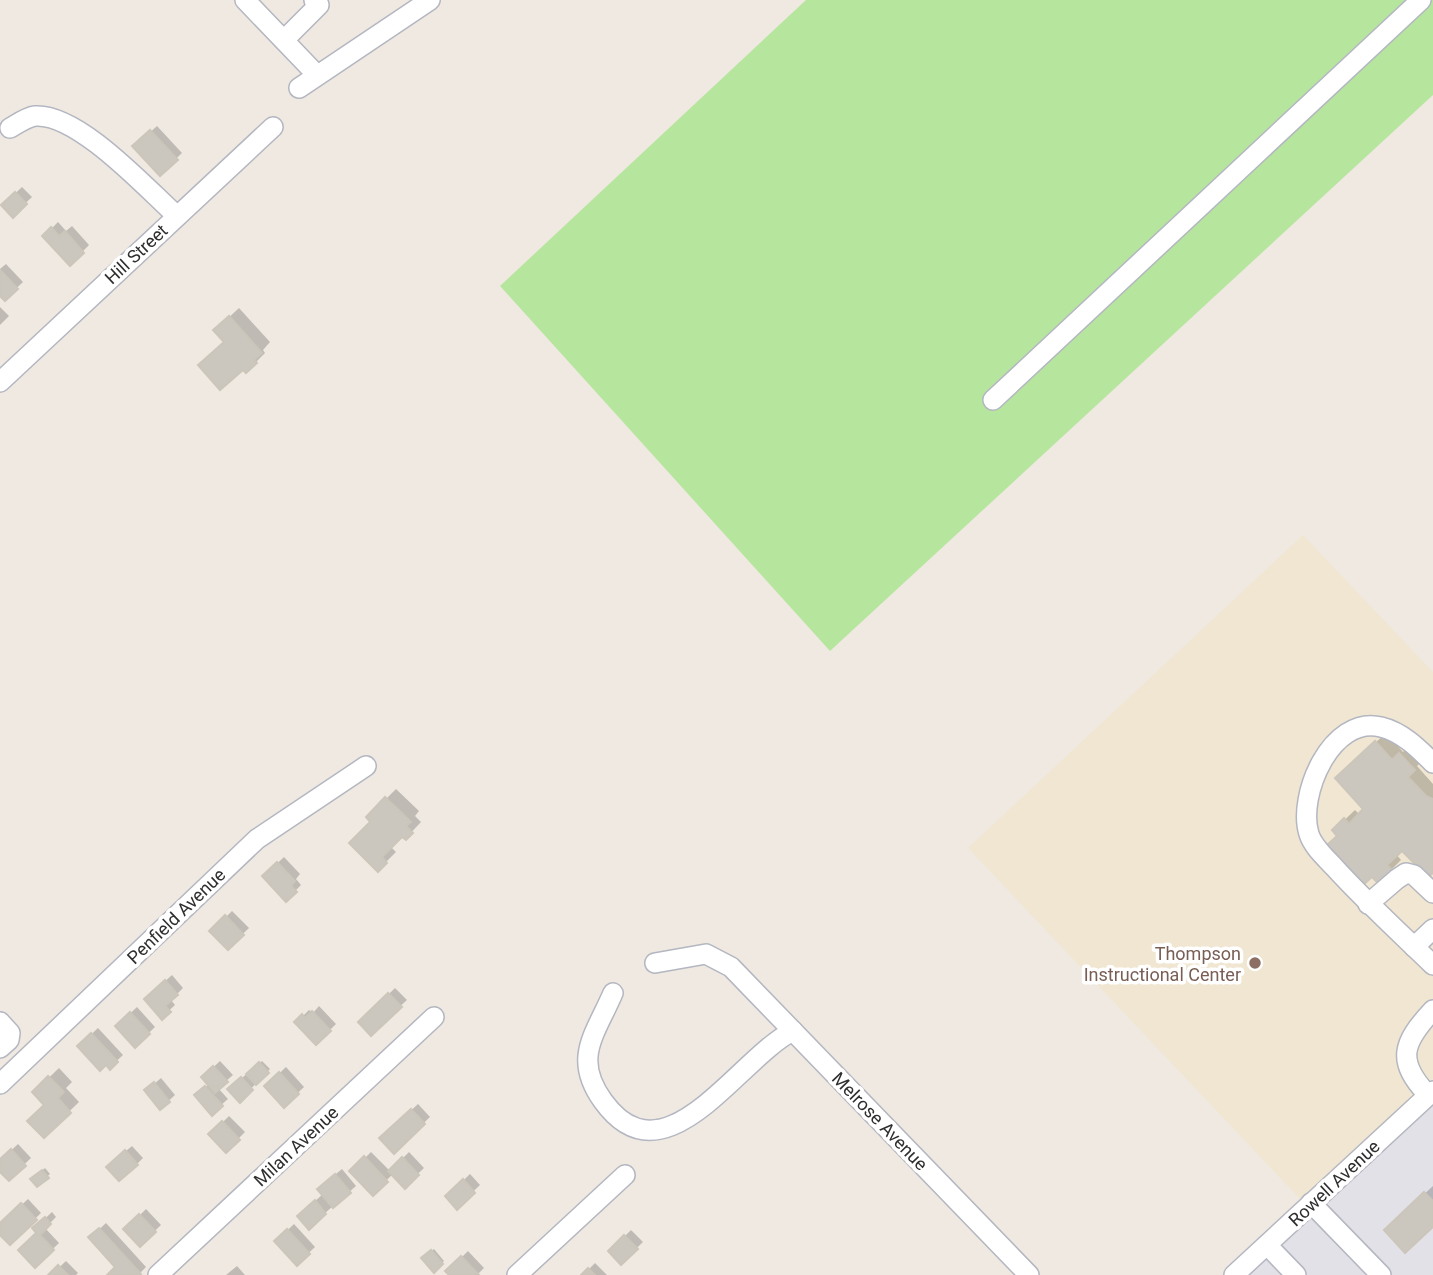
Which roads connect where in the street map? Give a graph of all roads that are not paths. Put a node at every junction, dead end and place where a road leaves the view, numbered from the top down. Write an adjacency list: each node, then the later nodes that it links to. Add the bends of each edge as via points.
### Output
1 (245, 0): 5 (street)
2 (314, 0): 5 (street, via 319,5)
3 (430, 0): 6 (street)
4 (1421, 0): 12 (street)
5 (284, 40): 6 (street)
6 (317, 75): 7 (street)
7 (299, 88)
8 (273, 127): 10 (street, Hill Street)
9 (10, 128): 10 (street, via 34,116 61,121 96,142)
10 (177, 216): 11 (street, Hill Street)
11 (0, 382)
12 (993, 401)
13 (1433, 763): 16 (street, via 1403,737 1372,726 1341,739 1314,774 1306,820 1311,840)
14 (366, 766): 27 (street, Penfield Avenue, via 257,839)
15 (1433, 893): 16 (street, via 1406,873)
16 (1368, 904): 18 (street)
17 (1433, 929): 18 (street)
18 (1414, 947): 20 (street)
19 (655, 963): 25 (street, Melrose Avenue, via 706,954 732,967)
20 (1433, 965)
21 (612, 993): 25 (street, via 591,1042 587,1072 607,1106 639,1130 654,1132 684,1121)
22 (1433, 1010): 28 (street, via 1412,1037 1406,1058 1412,1077)
23 (435, 1017): 32 (street, Milan Avenue)
24 (0, 1022): 26 (street, via 10,1033)
25 (793, 1031): 34 (street, Melrose Avenue)
26 (0, 1048)
27 (0, 1084)
28 (1431, 1093): 30 (street, Rowell Avenue)
29 (625, 1175): 33 (street)
30 (1311, 1203): 31 (street, Rowell Avenue); 37 (street)
31 (1267, 1245): 35 (street, Rowell Avenue); 36 (street)
32 (158, 1275)
33 (517, 1275)
34 (1029, 1275)
35 (1234, 1275)
36 (1296, 1275)
37 (1381, 1275)

